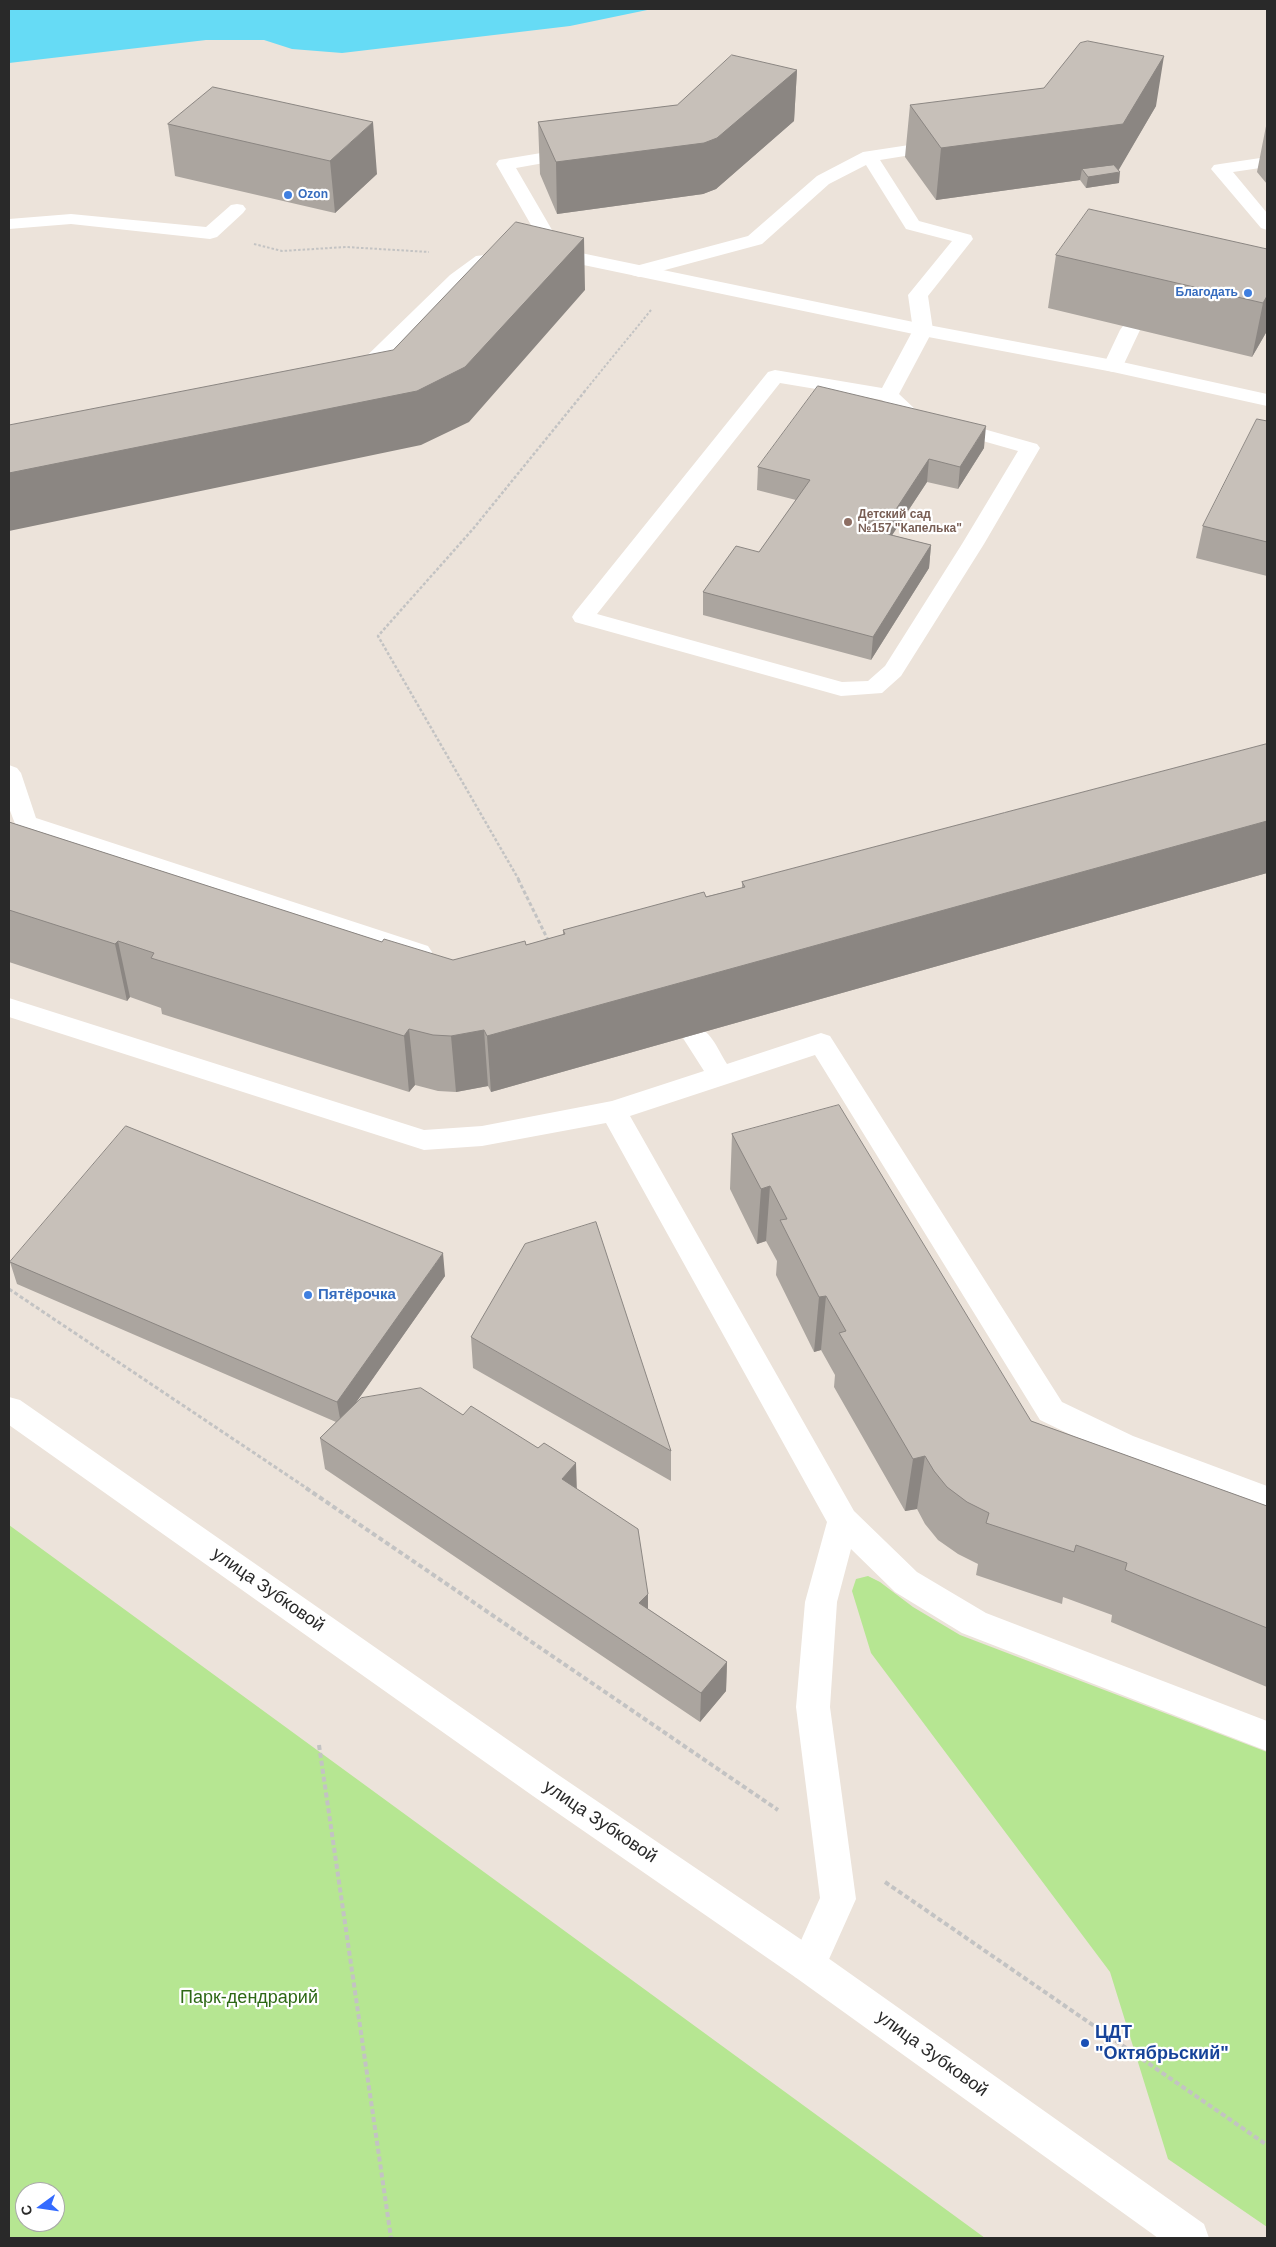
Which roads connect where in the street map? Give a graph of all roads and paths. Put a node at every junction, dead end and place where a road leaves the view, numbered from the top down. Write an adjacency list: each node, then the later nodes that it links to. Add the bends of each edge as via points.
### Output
1 (962, 142): 3 (street)
2 (592, 150): 9 (street, via 505,164)
3 (869, 156): 11 (street, via 823,180 754,240); 13 (street, via 912,225 964,239 918,295)
4 (1267, 162): 7 (street, via 1220,169)
5 (237, 208): 8 (street)
6 (9, 224): 8 (street, via 71,219)
7 (1267, 224)
8 (210, 233): 10 (path, via 282,251 404,249)
9 (557, 254): 10 (street); 11 (street)
10 (484, 260): 16 (street, via 457,279 348,384)
11 (639, 271): 12 (street)
12 (677, 279): 13 (street); 20 (path, via 473,529 378,636 511,864)
13 (923, 330): 15 (street); 17 (street)
14 (1130, 330): 15 (street)
15 (1113, 366): 18 (street)
16 (339, 386)
17 (888, 395): 17 (street, via 775,376 583,617 842,689 874,688 893,671 974,544 1030,448 910,414)
18 (1267, 400)
19 (9, 774): 21 (street, via 26,823)
20 (553, 950)
21 (436, 957)
22 (9, 1007): 25 (street, via 424,1140 482,1136)
23 (694, 1035): 24 (street)
24 (721, 1076): 25 (street); 28 (street, via 821,1043 1051,1411 1122,1445)
25 (613, 1111): 29 (street)
26 (9, 1289): 32 (path)
27 (9, 1408): 33 (street, улица Зубковой, via 545,1785)
28 (1267, 1499)
29 (843, 1521): 30 (street, via 906,1582 974,1623); 32 (street, via 821,1602 813,1707)
30 (1267, 1736)
31 (319, 1745): 35 (path)
32 (831, 1845): 33 (street, via 838,1899); 34 (path)
33 (808, 1965): 36 (street, улица Зубковой)
34 (1267, 2145)
35 (391, 2238)
36 (1190, 2238)

